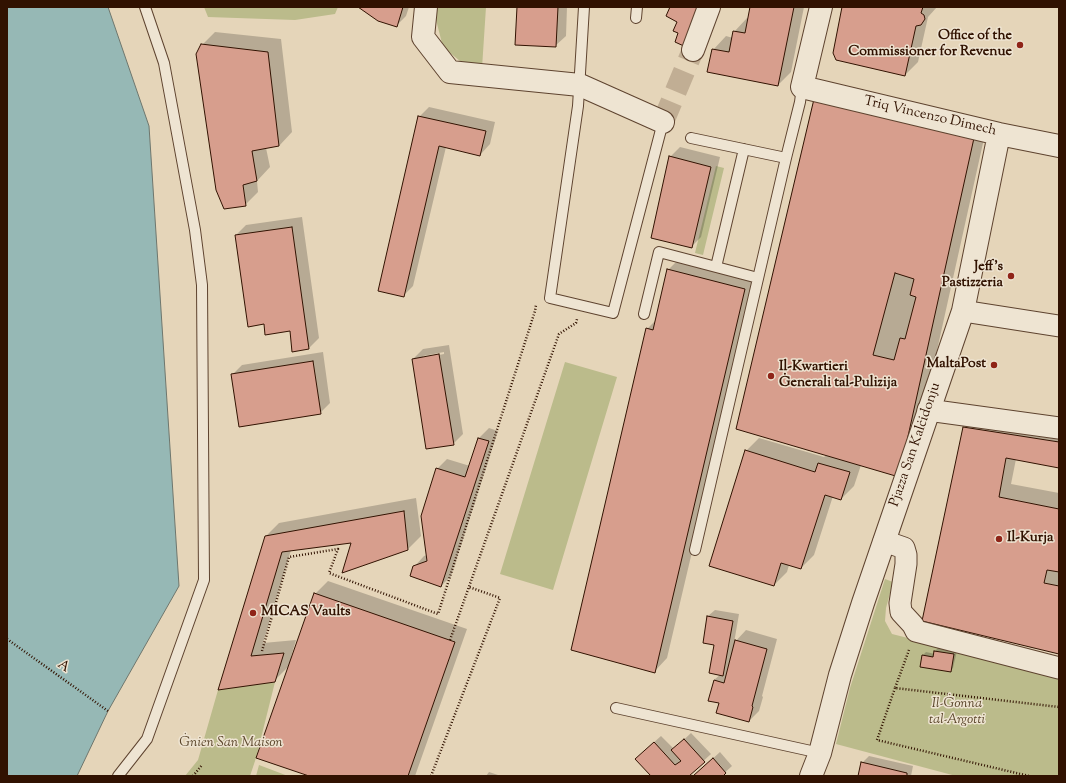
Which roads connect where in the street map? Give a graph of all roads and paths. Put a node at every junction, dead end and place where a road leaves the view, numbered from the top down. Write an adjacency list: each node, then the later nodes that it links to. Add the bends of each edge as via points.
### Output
1 (145, 7): 40 (lane, via 164,63 195,230 202,285 204,580 147,740)
2 (426, 7): 9 (street, via 423,37 450,72)
3 (584, 7): 9 (lane)
4 (637, 7): 7 (lane)
5 (709, 7): 8 (street)
6 (821, 7): 10 (street)
7 (636, 18)
8 (693, 50)
9 (580, 85): 11 (street); 11 (lane, via 550,298 613,313)
10 (802, 87): 12 (street, Triq Vincenzo Dimech); 16 (lane)
11 (663, 122)
12 (999, 134): 14 (street, Triq Vincenzo Dimech); 20 (street, Pjazza San Kalċidonju)
13 (691, 138): 15 (lane)
14 (1059, 146)
15 (744, 149): 16 (lane); 17 (lane)
16 (786, 158): 18 (lane)
17 (716, 267): 18 (lane); 21 (lane, via 659,252)
18 (758, 278): 27 (lane)
19 (536, 304): 32 (path, via 438,614 329,573 338,549 289,557)
20 (963, 311): 23 (street); 24 (street, Pjazza San Kalċidonju)
21 (644, 314)
22 (576, 323): 28 (path, via 559,334)
23 (1059, 326)
24 (928, 410): 25 (street); 26 (street, Pjazza San Kalċidonju)
25 (1059, 428)
26 (884, 541): 33 (street, via 904,548 906,564 901,612 916,631); 38 (street, Pjazza San Kalċidonju, via 840,675)
27 (695, 550)
28 (469, 587): 30 (path); 42 (path, via 500,598)
29 (7, 639): 37 (path, A)
30 (450, 640)
31 (910, 647): 34 (path)
32 (262, 651)
33 (1059, 668)
34 (895, 688): 35 (path); 44 (path, via 877,740)
35 (1059, 707)
36 (616, 708): 38 (lane)
37 (108, 711)
38 (820, 753): 43 (street, Pjazza San Kalċidonju)
39 (202, 766): 41 (path)
40 (118, 776)
41 (193, 776)
42 (431, 776)
43 (811, 776)
44 (1029, 776)

